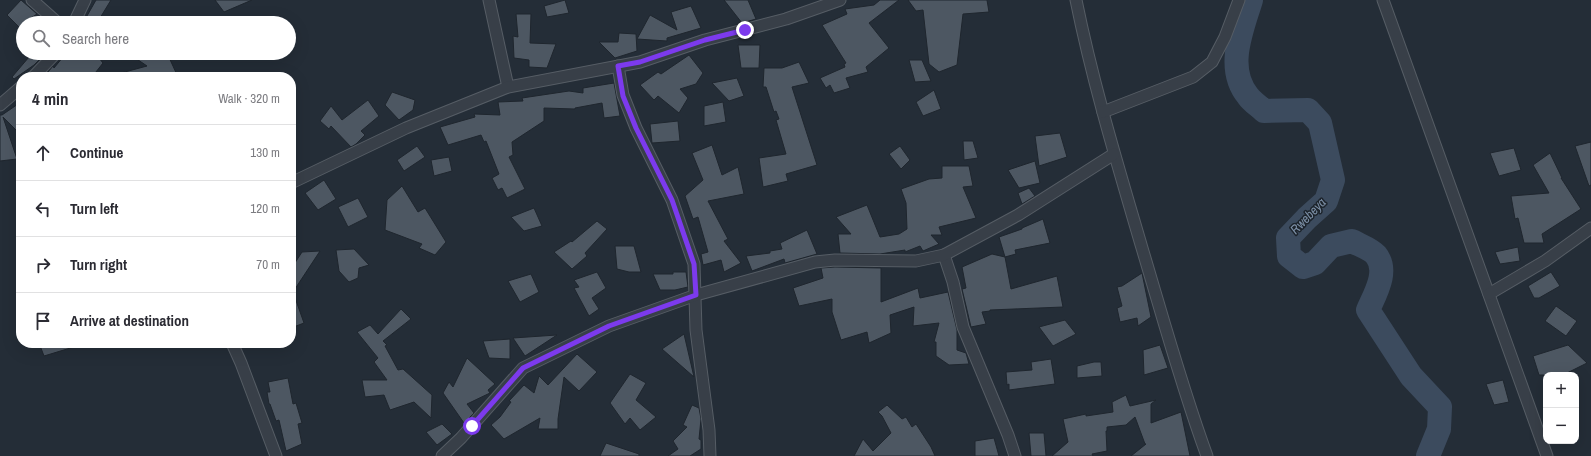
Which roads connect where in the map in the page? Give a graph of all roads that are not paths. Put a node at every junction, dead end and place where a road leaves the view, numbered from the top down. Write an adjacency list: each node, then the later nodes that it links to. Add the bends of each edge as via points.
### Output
1 (32, 0): 8 (street)
2 (85, 0): 9 (street)
3 (489, 0): 13 (street)
4 (840, 0): 11 (street, via 786,19 705,40 640,62)
5 (1076, 0): 16 (street)
6 (1239, 0): 16 (street, via 1212,62 1193,77)
7 (1384, 0): 21 (street)
8 (50, 16)
9 (77, 16)
10 (49, 60): 12 (street)
11 (618, 66): 13 (street); 22 (street, via 623,96 672,200 694,264)
12 (38, 72)
13 (508, 87): 18 (street, via 406,128)
14 (16, 91): 15 (street)
15 (0, 105)
16 (1103, 112): 17 (street)
17 (1114, 154): 20 (street, via 1018,215); 28 (street, via 1190,409)
18 (296, 181)
19 (1591, 228): 21 (street, via 1545,261)
20 (944, 255): 22 (street, via 916,261 815,262); 27 (street, via 954,282 963,327)
21 (1489, 294): 29 (street)
22 (696, 295): 25 (street, via 609,326 523,368); 26 (street, via 696,330)
23 (234, 348): 24 (street)
24 (276, 456)
25 (442, 456)
26 (710, 456)
27 (1015, 456)
28 (1207, 456)
29 (1547, 456)

